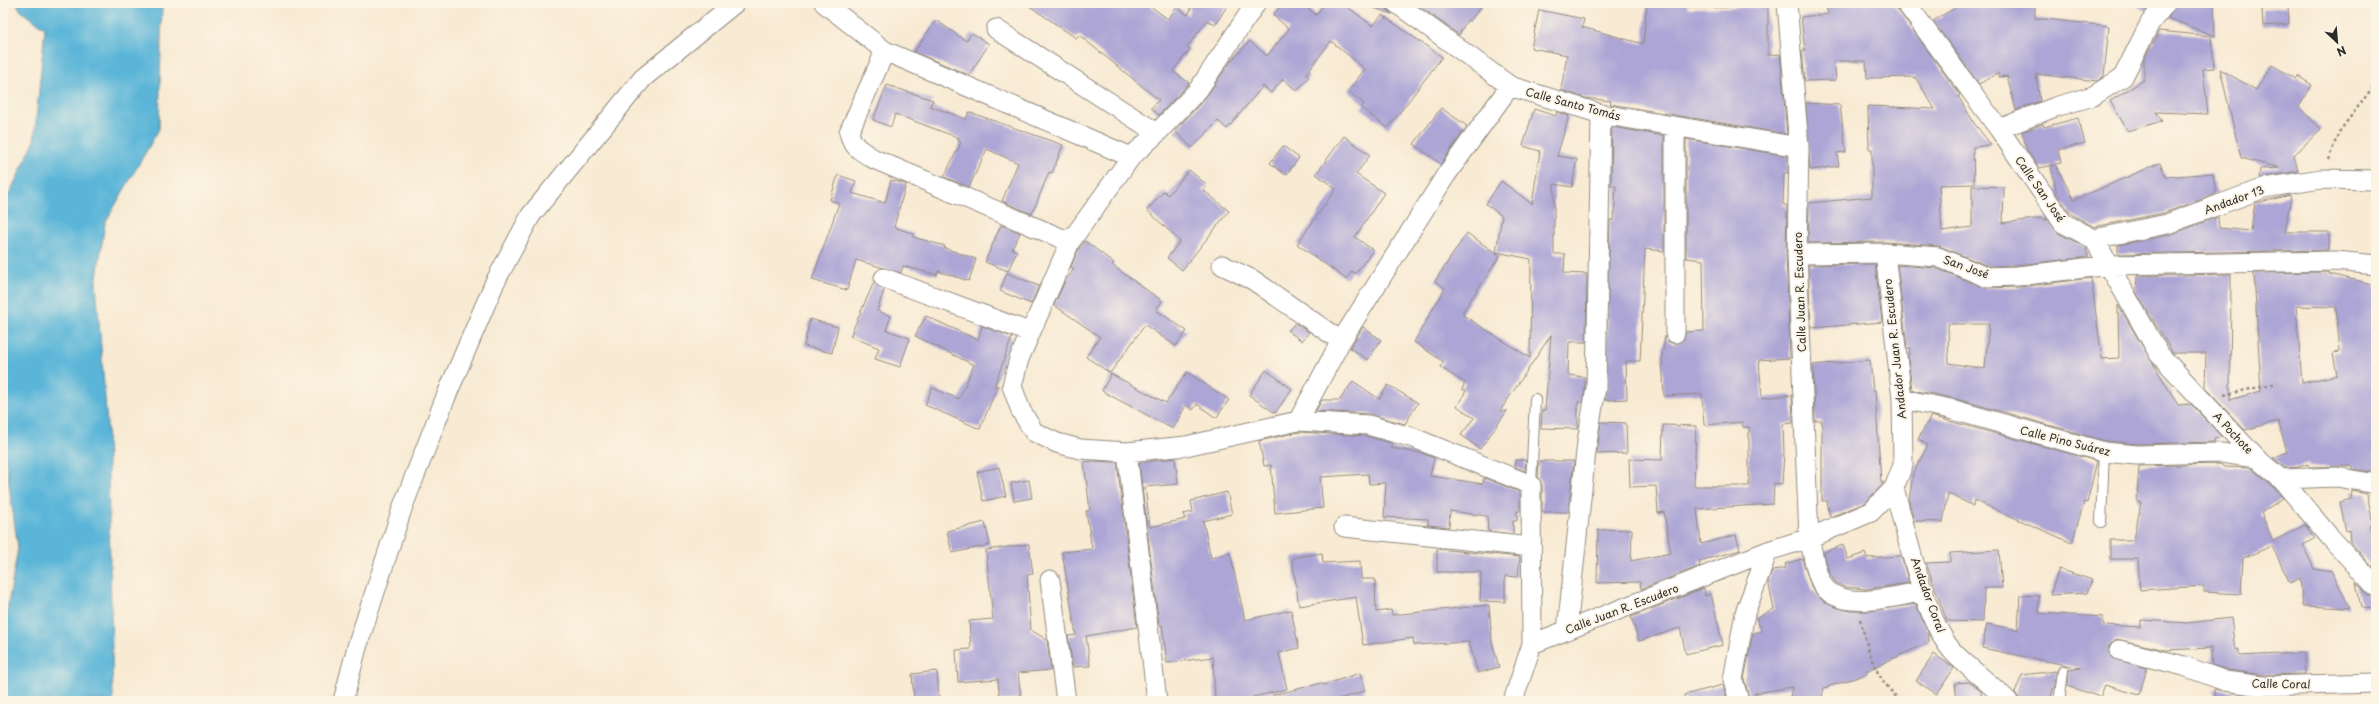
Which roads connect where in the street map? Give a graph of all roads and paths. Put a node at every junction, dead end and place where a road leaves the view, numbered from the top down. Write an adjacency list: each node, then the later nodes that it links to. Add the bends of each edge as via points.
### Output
1 (824, 3): 9 (street)
2 (1256, 3): 15 (street, via 1198,90)
3 (1396, 3): 11 (street, Calle Santo Tomás)
4 (1787, 3): 16 (street, Calle Juan R. Escudero)
5 (1906, 3): 14 (street, Calle San José)
6 (2166, 3): 14 (street, via 2150,23 2123,77 2093,96 2056,106)
7 (734, 4): 57 (street, via 643,78 531,215 495,282 403,506 357,647)
8 (996, 29): 15 (street)
9 (885, 51): 17 (street); 21 (street, via 849,132 850,141 856,148 874,159)
10 (2376, 83): 18 (path, via 2339,132)
11 (1510, 86): 12 (street, Calle Santo Tomás); 30 (street, via 1446,174)
12 (1601, 114): 13 (street, Calle Santo Tomás); 52 (street, via 1596,388 1587,442)
13 (1675, 127): 16 (street, Calle Santo Tomás); 29 (street)
14 (1999, 130): 20 (street, Calle San José, via 2063,223)
15 (1157, 133): 17 (street)
16 (1799, 147): 23 (street, Calle Juan R. Escudero)
17 (1131, 157): 21 (street)
18 (2321, 179): 19 (street, Andador 13); 20 (street, Andador 13, via 2264,188 2167,224)
19 (2376, 180)
20 (2094, 239): 25 (street)
21 (1070, 242): 28 (street)
22 (1885, 253): 23 (street, San José); 25 (street, San José, via 1938,257 1986,276 2018,276); 33 (street, Andador Juan R. Escudero)
23 (1797, 254): 45 (street, Calle Juan R. Escudero)
24 (1222, 265): 30 (street, via 1253,280)
25 (2110, 265): 26 (street, via 2336,261); 34 (street, A Pochote, via 2159,354)
26 (2376, 265)
27 (884, 278): 28 (street)
28 (1029, 332): 36 (street, via 1012,386 1021,411 1034,432 1080,449)
29 (1675, 333)
30 (1341, 341): 35 (street)
31 (2277, 383): 34 (path)
32 (1535, 399): 41 (lane)
33 (1902, 399): 37 (street, Calle Pino Suárez, via 1950,409); 42 (street, Andador Juan R. Escudero, via 1903,465)
34 (2202, 400): 38 (street, A Pochote)
35 (1298, 421): 36 (street, via 1186,446); 41 (street, via 1368,425 1414,438)
36 (1127, 452): 59 (street)
37 (2104, 452): 38 (street, Calle Pino Suárez, via 2137,455 2221,453); 43 (lane)
38 (2256, 458): 39 (street, A Pochote)
39 (2281, 479): 40 (street, via 2337,477); 49 (street, A Pochote)
40 (2376, 484)
41 (1531, 486): 46 (street)
42 (1894, 488): 45 (street, Andador Juan R. Escudero, via 1870,512); 50 (street, Andador Coral)
43 (2101, 522)
44 (1344, 527): 46 (street)
45 (1809, 538): 47 (street, Calle Juan R. Escudero); 51 (street, via 1821,582 1831,595)
46 (1531, 547): 53 (street)
47 (1768, 551): 52 (street, Calle Juan R. Escudero); 61 (street, via 1745,613 1733,680)
48 (1050, 580): 58 (street)
49 (2376, 587)
50 (1924, 591): 51 (street); 63 (street, Andador Coral, via 1940,634 1954,652)
51 (1854, 602): 62 (path, via 1874,669)
52 (1567, 630): 53 (street, Calle Juan R. Escudero)
53 (1532, 644): 60 (street)
54 (2119, 650): 56 (street, Calle Coral, via 2184,666 2233,682 2262,686)
55 (2063, 671): 64 (lane)
56 (2376, 684)
57 (343, 701)
58 (1066, 701)
59 (1157, 701)
60 (1513, 701)
61 (1739, 701)
62 (1900, 701)
63 (2008, 701)
64 (2057, 701)

